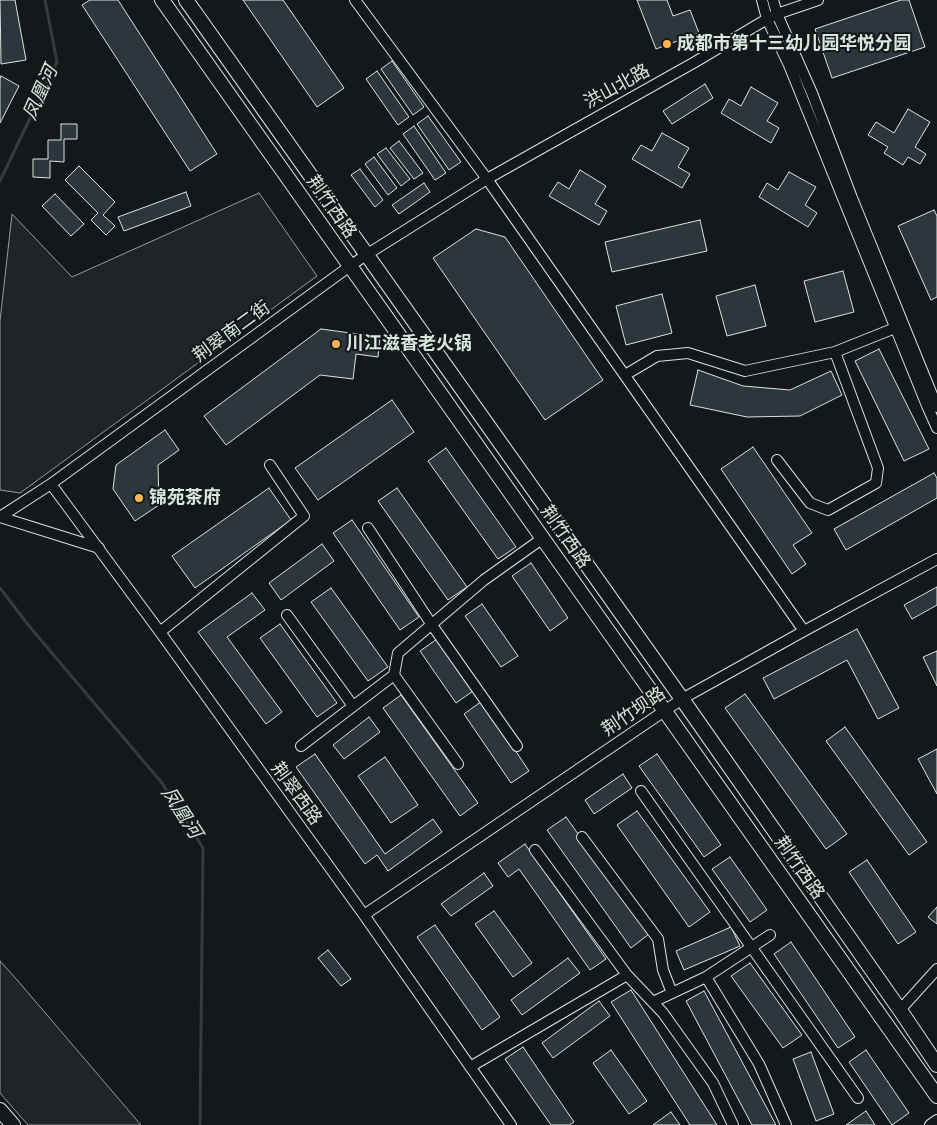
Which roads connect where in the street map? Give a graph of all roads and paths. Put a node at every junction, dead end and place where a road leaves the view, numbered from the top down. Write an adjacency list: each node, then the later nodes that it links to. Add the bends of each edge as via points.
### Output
1 (162, 0): 11 (main road, 荆竹西路)
2 (186, 0): 10 (main road, 荆竹西路)
3 (356, 0): 9 (street)
4 (762, 0): 8 (street)
5 (773, 0): 7 (street)
6 (818, 0): 7 (street, 洪山北路)
7 (777, 14): 8 (street, 洪山北路); 12 (street, via 812,93)
8 (767, 19): 9 (street, 洪山北路); 12 (street)
9 (487, 179): 10 (street, 荆翠南二街); 14 (street)
10 (366, 255): 11 (street, 荆翠南二街); 30 (main road, 荆竹西路)
11 (350, 266): 19 (street, 荆翠南二街); 22 (main road, 荆竹西路)
12 (899, 326): 13 (street); 15 (street); 16 (street)
13 (835, 352): 14 (street, via 745,371 688,353 657,356); 17 (street, via 878,468 876,483 828,510 810,503)
14 (625, 375): 27 (street)
15 (937, 406)
16 (937, 428)
17 (777, 460)
18 (270, 465): 28 (street, via 304,516)
19 (51, 484): 20 (street, 荆翠南二街); 23 (street, 荆翠西路)
20 (0, 517): 23 (street)
21 (368, 528): 26 (street)
22 (543, 538): 26 (street, via 484,580); 32 (main road, 荆竹西路)
23 (99, 548): 28 (street, 荆翠西路)
24 (937, 559): 27 (street, 荆竹坝路)
25 (287, 616): 31 (street)
26 (432, 625): 29 (street, via 398,653); 34 (street)
27 (804, 631): 30 (street, 荆竹坝路)
28 (160, 632): 39 (street, 荆翠西路)
29 (394, 675): 31 (street); 35 (street)
30 (682, 699): 32 (street, 荆竹坝路); 47 (main road, 荆竹西路)
31 (353, 706): 33 (street)
32 (664, 710): 39 (street, 荆竹坝路); 50 (main road, 荆竹西路)
33 (301, 746)
34 (517, 746)
35 (458, 764)
36 (641, 791): 41 (street)
37 (582, 836): 45 (street, via 658,939 663,970)
38 (535, 850): 43 (street)
39 (364, 915): 49 (street, 荆翠西路)
40 (770, 935): 41 (street)
41 (751, 947): 44 (street); 51 (street)
42 (937, 969): 47 (street)
43 (627, 975): 46 (street); 49 (street)
44 (706, 977): 45 (street); 57 (street, via 759,1064)
45 (672, 993): 46 (street)
46 (653, 1002): 56 (street, via 713,1083)
47 (900, 1010): 48 (main road, 荆竹西路)
48 (937, 1065)
49 (470, 1067): 55 (street, 荆翠西路)
50 (937, 1096)
51 (858, 1098)
52 (0, 1110): 54 (main road)
53 (937, 1120): 58 (street)
54 (13, 1125)
55 (511, 1125)
56 (734, 1125)
57 (786, 1125)
58 (930, 1125)

